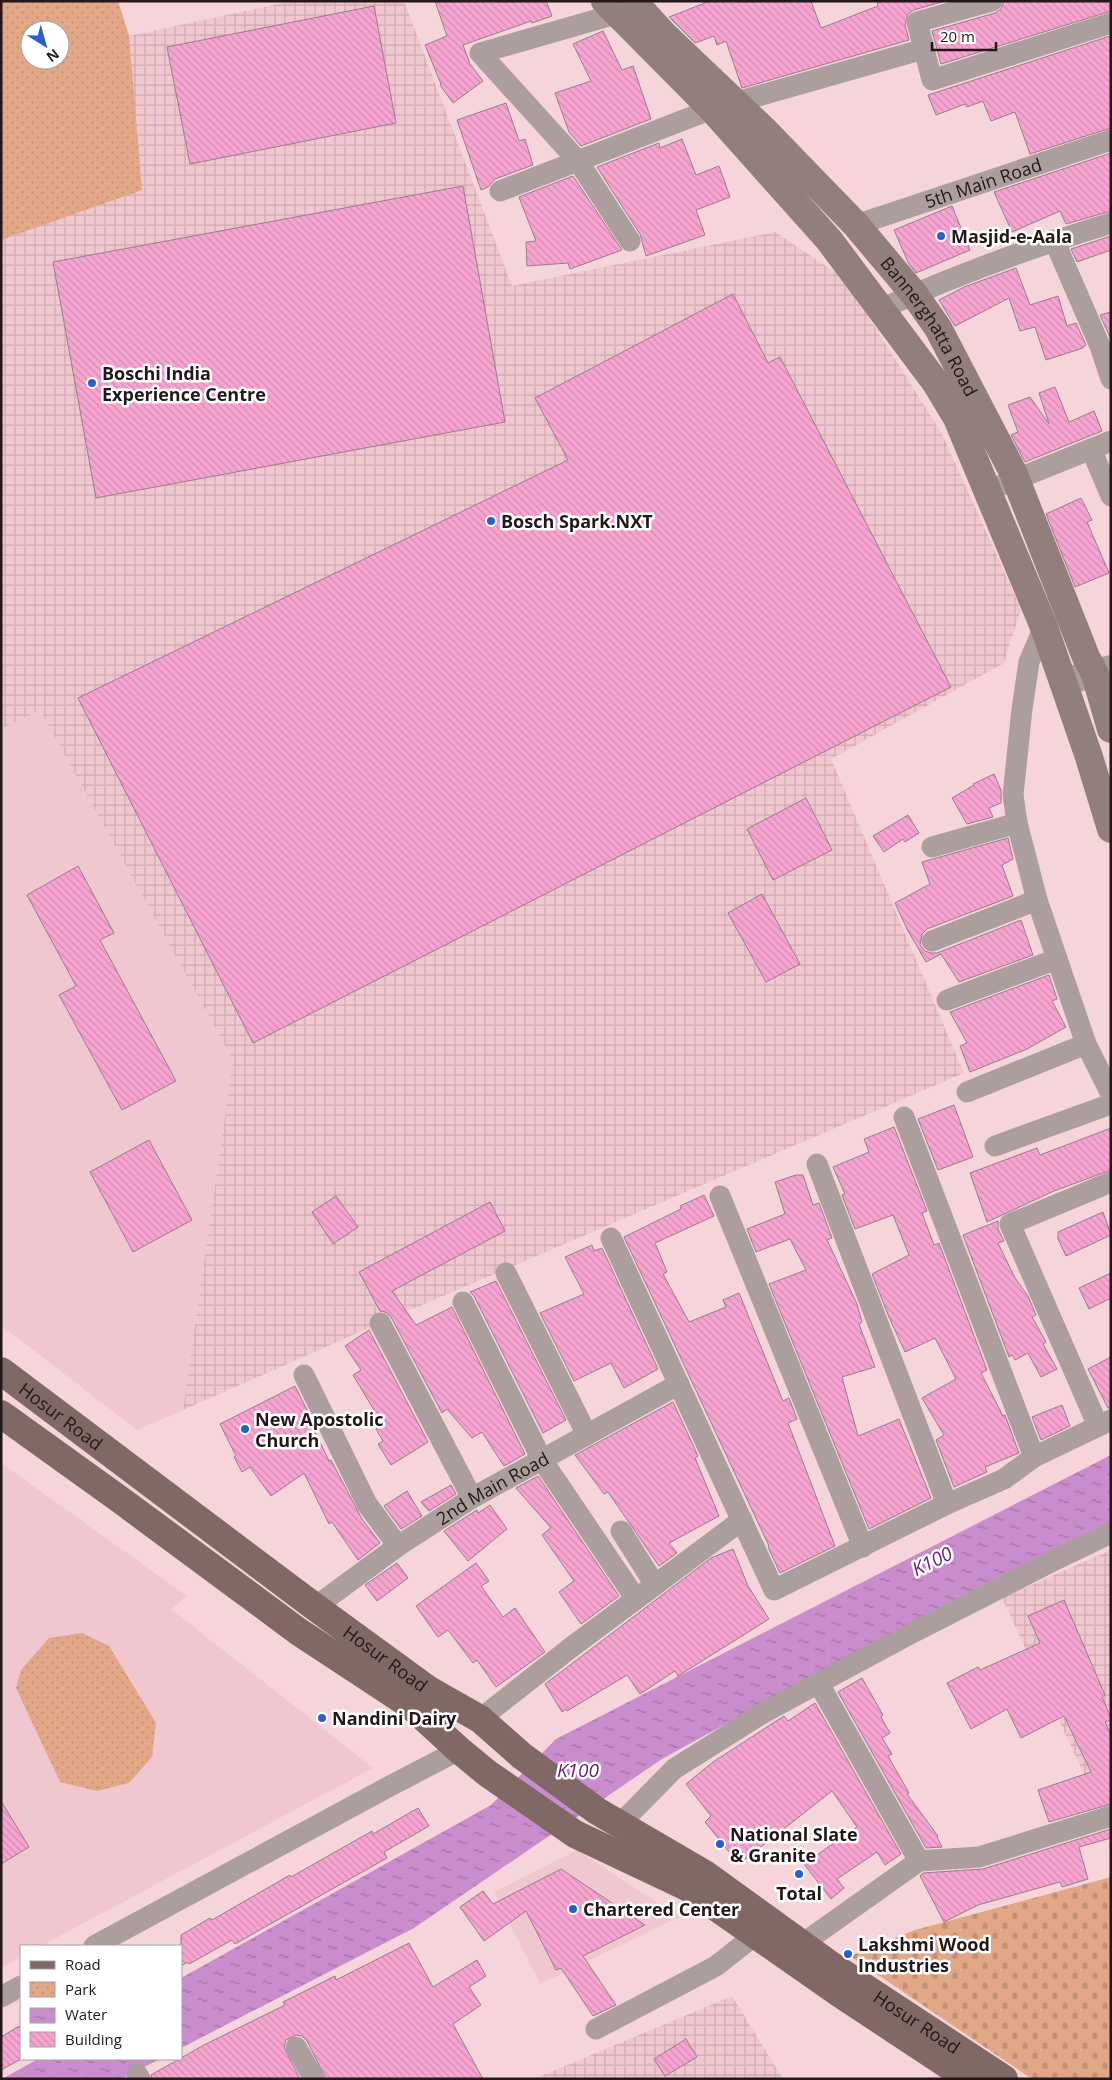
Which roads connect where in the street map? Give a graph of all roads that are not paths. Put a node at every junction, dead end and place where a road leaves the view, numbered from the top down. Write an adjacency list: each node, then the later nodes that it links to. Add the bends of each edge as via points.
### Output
1 (992, 1): 4 (street, via 917,22)
2 (630, 5): 5 (main road, Bannerghatta Road); 7 (street, via 480,53)
3 (1111, 23): 4 (street, via 932,80)
4 (924, 50): 5 (street)
5 (723, 106): 7 (street); 10 (main road, Bannerghatta Road); 14 (main road, Bannerghatta Road)
6 (1111, 140): 10 (street, 5th Main Road)
7 (578, 161): 8 (street); 12 (street)
8 (500, 191)
9 (1111, 223): 11 (street)
10 (856, 225): 13 (main road, Bannerghatta Road)
11 (1054, 240): 13 (street); 15 (street)
12 (630, 242)
13 (914, 294): 14 (street); 19 (main road, Bannerghatta Road, via 938,328)
14 (881, 309): 20 (main road, Bannerghatta Road, via 936,382 957,418)
15 (1105, 344): 16 (street)
16 (1111, 379)
17 (1111, 441): 18 (street)
18 (1091, 450): 19 (street); 21 (street)
19 (1016, 481): 20 (street); 23 (main road, Bannerghatta Road, via 1083,650)
20 (987, 491): 22 (main road, Bannerghatta Road)
21 (1111, 496)
22 (1044, 627): 24 (main road, Bannerghatta Road); 26 (street, via 1030,662 1022,709 1013,795)
23 (1106, 678): 24 (street); 25 (main road, Bannerghatta Road)
24 (1063, 682): 27 (main road, Bannerghatta Road)
25 (1111, 729)
26 (1017, 823): 28 (street); 29 (street)
27 (1111, 829)
28 (932, 847)
29 (1037, 900): 30 (street); 31 (street)
30 (932, 941)
31 (1057, 959): 32 (street); 33 (street)
32 (948, 1000)
33 (1086, 1044): 34 (street); 35 (street)
34 (967, 1092)
35 (1111, 1094)
36 (1111, 1104): 38 (street)
37 (904, 1117): 52 (street)
38 (996, 1146)
39 (817, 1164): 55 (street)
40 (1111, 1182): 50 (street, via 1010,1224)
41 (720, 1196): 60 (street)
42 (611, 1238): 48 (street)
43 (506, 1273): 51 (street)
44 (463, 1302): 53 (street)
45 (380, 1323): 54 (street)
46 (1, 1371): 63 (main road, Hosur Road)
47 (304, 1375): 59 (street, via 367,1504)
48 (679, 1384): 51 (street, 2nd Main Road); 56 (street)
49 (1, 1414): 66 (main road, Hosur Road, via 299,1632 410,1705)
50 (1105, 1423): 52 (street)
51 (587, 1435): 53 (street, 2nd Main Road)
52 (1034, 1457): 55 (street, via 1004,1479)
53 (542, 1460): 54 (street, 2nd Main Road); 62 (street)
54 (472, 1498): 59 (street, 2nd Main Road)
55 (947, 1504): 60 (street)
56 (742, 1520): 60 (street, via 774,1590); 61 (street)
57 (621, 1531): 61 (street)
58 (1111, 1534): 64 (street, via 1030,1572)
59 (398, 1546): 63 (street, 2nd Main Road)
60 (863, 1547)
61 (655, 1585): 62 (street)
62 (636, 1599): 65 (street)
63 (315, 1608): 65 (main road, Hosur Road, via 429,1690)
64 (818, 1684): 68 (street, via 763,1713 674,1769); 69 (street)
65 (480, 1719): 68 (main road, Hosur Road, via 522,1756)
66 (459, 1750): 70 (main road, Hosur Road, via 575,1834 687,1887); 72 (street)
67 (1111, 1816): 69 (street, via 979,1856)
68 (619, 1825): 71 (main road, Hosur Road, via 705,1874)
69 (919, 1861): 71 (street)
70 (754, 1936): 75 (street, via 716,1966); 78 (main road, Hosur Road)
71 (802, 1944): 79 (main road, Hosur Road)
72 (96, 1945)
73 (20, 1987): 74 (street)
74 (1, 1997)
75 (596, 2029)
76 (296, 2047): 77 (street)
77 (314, 2079)
78 (969, 2079)
79 (1004, 2079)

